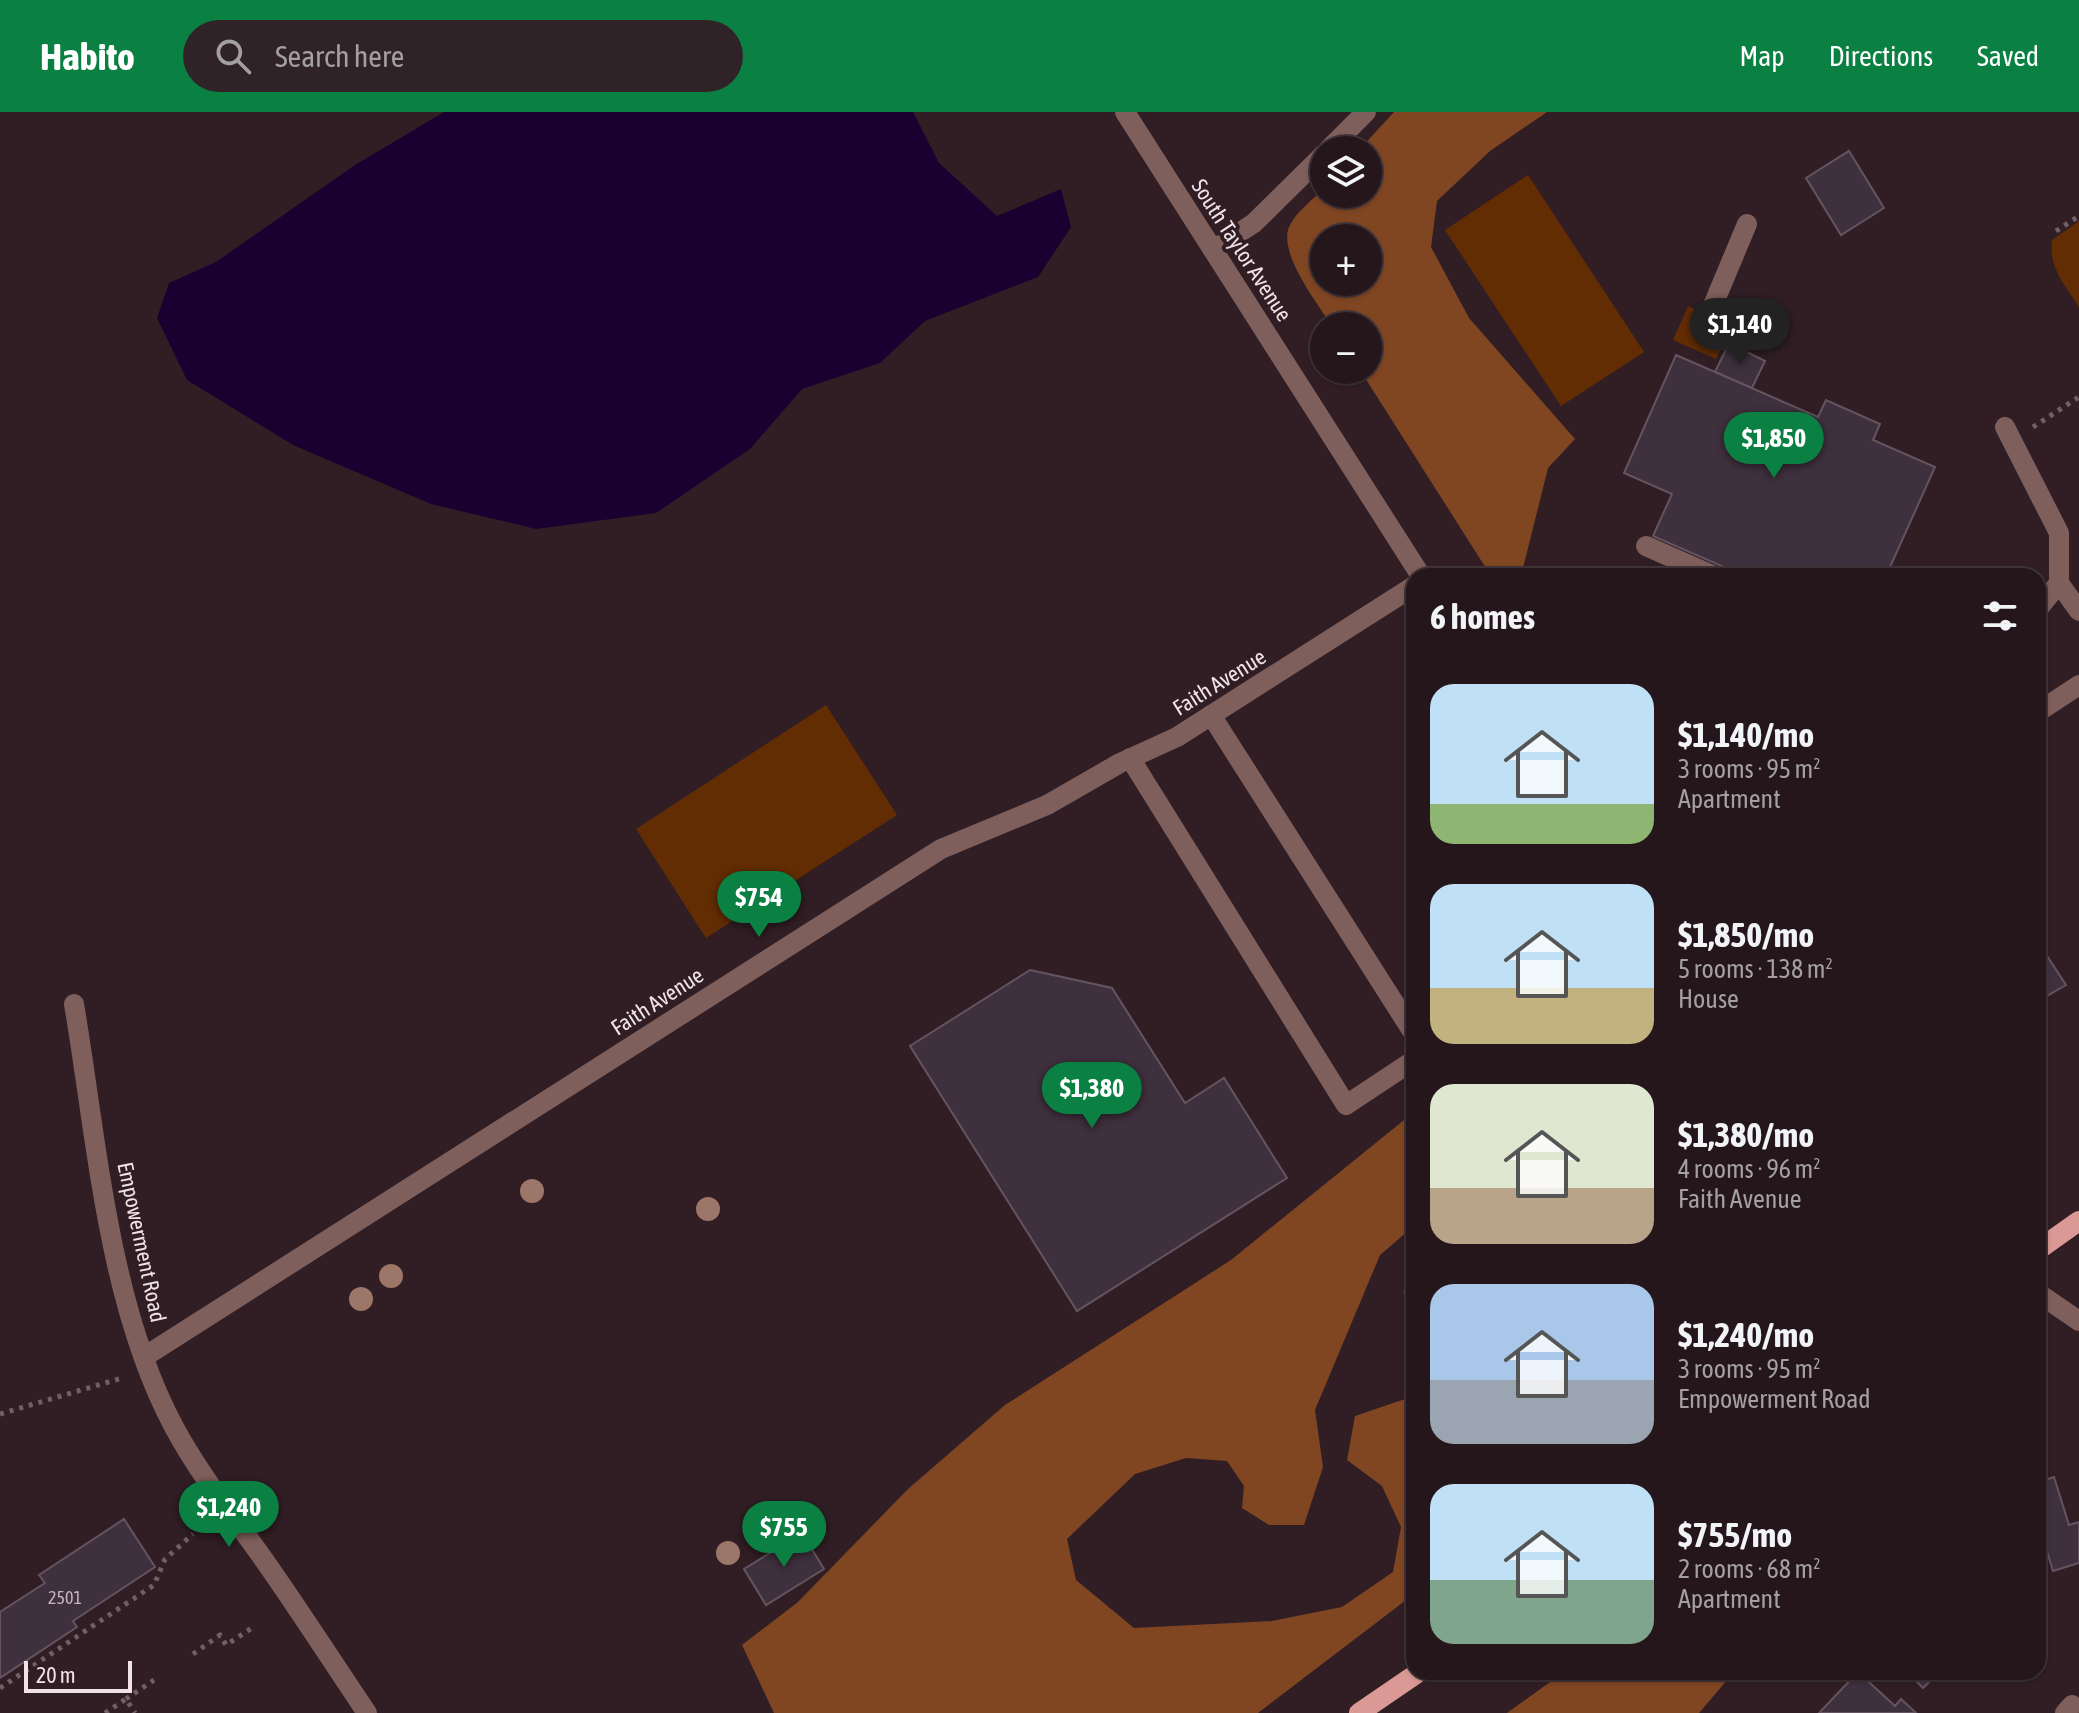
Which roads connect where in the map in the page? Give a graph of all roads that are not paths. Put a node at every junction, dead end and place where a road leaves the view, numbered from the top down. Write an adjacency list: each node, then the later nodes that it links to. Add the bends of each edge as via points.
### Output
1 (1125, 112): 6 (street, South Taylor Avenue)
2 (1366, 112): 3 (street)
3 (1342, 136)
4 (1310, 168): 6 (street, via 1254,223)
5 (1747, 224): 7 (street)
6 (1213, 250): 10 (street, South Taylor Avenue)
7 (1711, 310)
8 (2005, 427): 12 (street, via 2059,533)
9 (1646, 546): 11 (street)
10 (1416, 568)
11 (1696, 568)
12 (2059, 583): 14 (street); 15 (street)
13 (1406, 591): 18 (street, Faith Avenue)
14 (2046, 599)
15 (2079, 611)
16 (2079, 685): 17 (street)
17 (2046, 707)
18 (1211, 715): 19 (street, Faith Avenue); 21 (street)
19 (1130, 758): 22 (street, via 1346,1105); 27 (street, Faith Avenue, via 1047,805 941,849)
20 (74, 1004): 27 (street, Empowerment Road, via 118,1266)
21 (1406, 1021)
22 (1406, 1065)
23 (2079, 1221): 24 (main road)
24 (2046, 1244)
25 (2046, 1298): 26 (street)
26 (2079, 1321)
27 (144, 1357): 29 (street, Empowerment Road, via 174,1427)
28 (1407, 1680): 30 (main road)
29 (367, 1713)
30 (1359, 1713)

